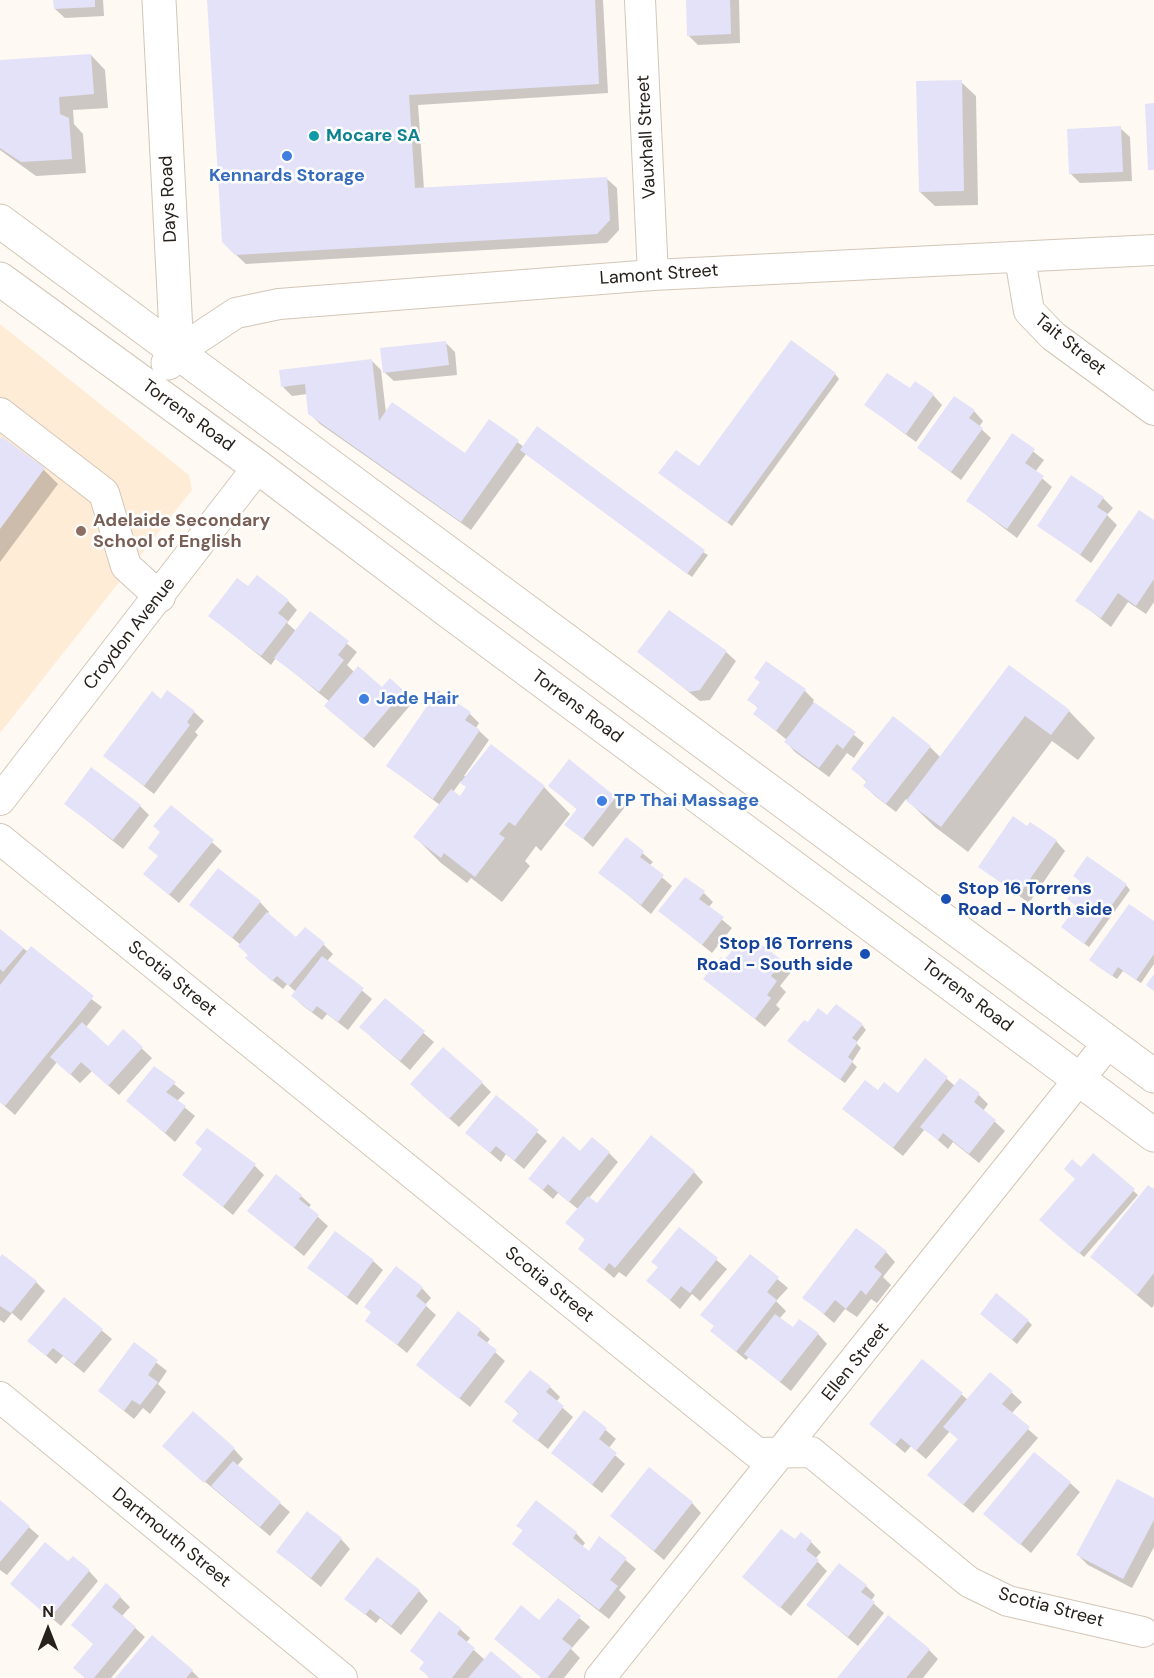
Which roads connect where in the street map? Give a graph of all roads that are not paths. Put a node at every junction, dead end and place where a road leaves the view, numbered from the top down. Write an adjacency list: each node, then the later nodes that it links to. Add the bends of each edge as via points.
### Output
1 (159, 0): 8 (main road, Days Road)
2 (640, 0): 6 (street, Vauxhall Street)
3 (0, 221): 8 (main road)
4 (1154, 250): 5 (street, Lamont Street)
5 (1020, 258): 6 (street, Lamont Street); 10 (street, Tait Street, via 1029,311 1053,336)
6 (653, 275): 8 (street, Lamont Street, via 279,304 236,313)
7 (0, 279): 9 (main road, Torrens Road)
8 (177, 352): 9 (main road); 16 (main road)
9 (148, 387): 12 (main road, Torrens Road)
10 (1154, 410)
11 (0, 413): 13 (street, via 104,494 126,566)
12 (258, 467): 13 (street, Croydon Avenue); 18 (main road, Torrens Road)
13 (160, 597): 14 (street, Croydon Avenue)
14 (0, 800)
15 (0, 839): 21 (street, Scotia Street, via 750,1448 757,1453)
16 (1108, 1044): 17 (main road); 18 (street, Ellen Street)
17 (1154, 1076)
18 (1080, 1080): 19 (main road, Torrens Road); 21 (street, Ellen Street)
19 (1154, 1135)
20 (0, 1397): 23 (street, Dartmouth Street)
21 (783, 1452): 22 (street, Scotia Street, via 811,1452 978,1587 1008,1601); 24 (street, Ellen Street)
22 (1143, 1632)
23 (342, 1678)
24 (600, 1678)

